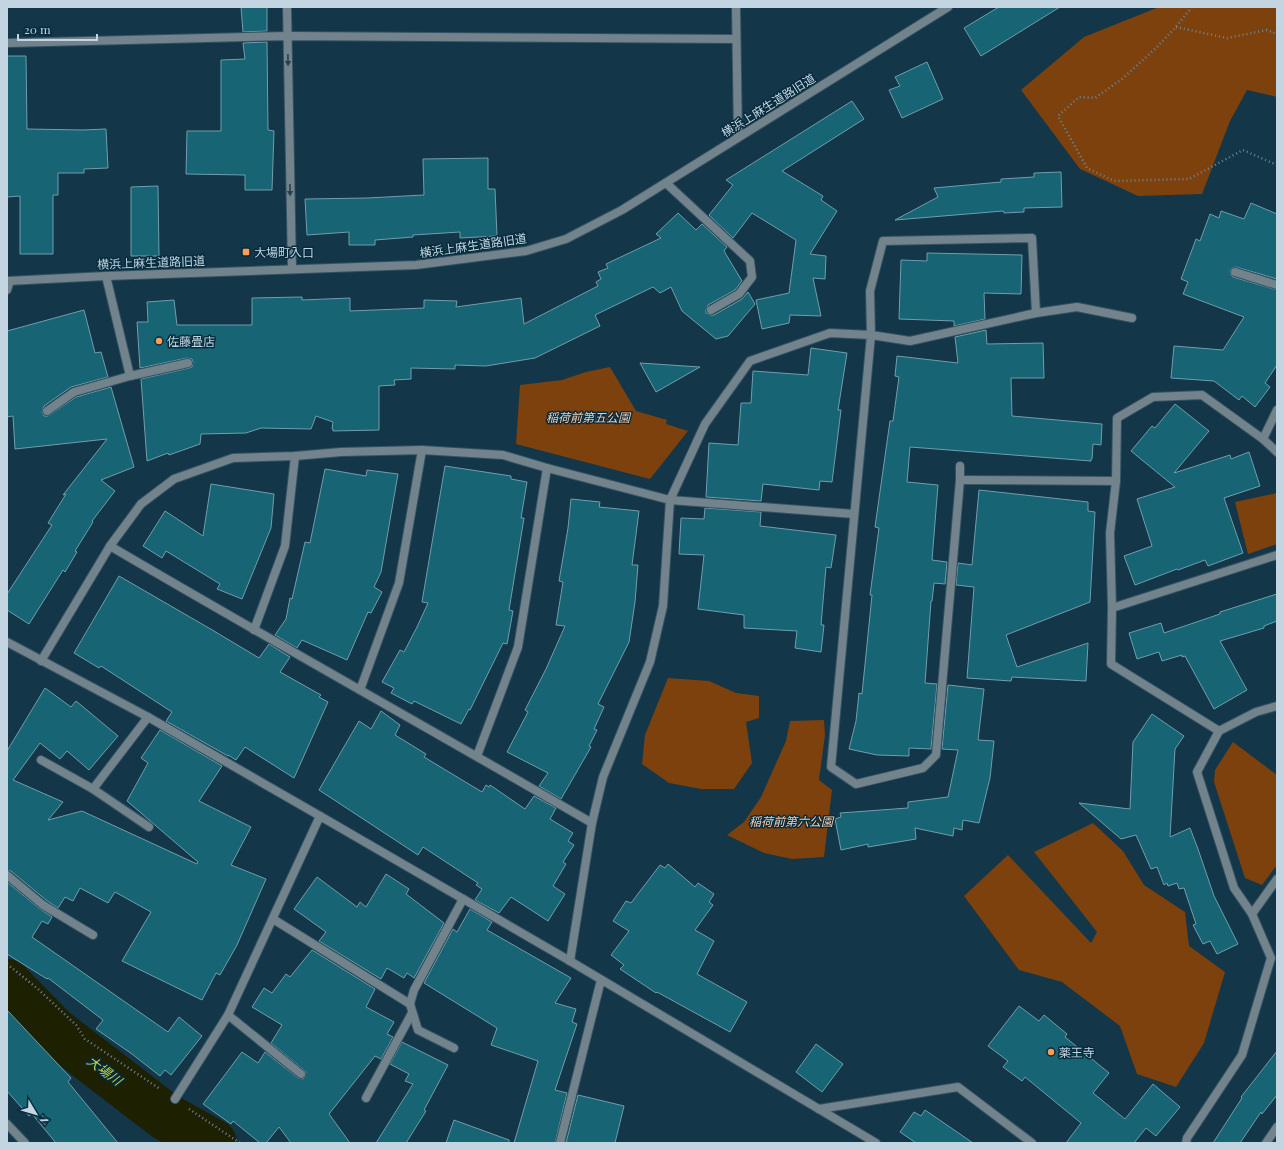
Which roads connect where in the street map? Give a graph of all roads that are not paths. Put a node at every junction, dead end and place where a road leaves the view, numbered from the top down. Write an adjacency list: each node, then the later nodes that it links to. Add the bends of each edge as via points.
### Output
1 (287, 7): 4 (street)
2 (736, 7): 5 (street)
3 (948, 7): 7 (street, 横浜上麻生道路旧道)
4 (287, 36): 5 (street); 6 (street); 9 (street, one-way to 9)
5 (736, 39): 7 (street)
6 (7, 43)
7 (738, 137): 8 (street, 横浜上麻生道路旧道)
8 (666, 182): 9 (street, 横浜上麻生道路旧道, via 622,210 566,238 526,251 416,265); 15 (street, via 750,261 752,277 740,294)
9 (292, 269): 11 (street, 横浜上麻生道路旧道)
10 (1235, 272): 13 (street)
11 (106, 276): 12 (street, 横浜上麻生道路旧道); 20 (street)
12 (9, 281): 14 (street)
13 (1277, 285)
14 (7, 290)
15 (711, 310)
16 (1036, 313): 17 (street, via 1077,307); 18 (street, via 910,341); 18 (street, via 1032,238 883,241 870,291)
17 (1132, 318)
18 (871, 335): 31 (street, via 830,333 750,361 704,424); 32 (street)
19 (188, 363): 20 (street)
20 (130, 376): 22 (street, via 74,392)
21 (1277, 410): 23 (street)
22 (47, 411)
23 (1263, 439): 25 (street); 30 (street, via 1202,395 1153,397 1116,418)
24 (422, 450): 26 (street); 28 (street, via 503,455); 39 (street, via 399,583)
25 (1277, 452)
26 (295, 456): 33 (street, via 233,458 174,479 140,504); 36 (street, via 285,546)
27 (960, 466): 29 (street)
28 (547, 468): 31 (street); 43 (street, via 518,646)
29 (960, 480): 30 (street); 32 (street, via 936,754 923,768 856,784 831,767)
30 (1116, 481): 35 (street, via 1110,533)
31 (670, 500): 32 (street); 47 (street, via 663,606 650,662 603,777)
32 (854, 514)
33 (110, 546): 36 (street); 38 (street)
34 (1277, 555): 35 (street)
35 (1112, 608): 42 (street, via 1111,664)
36 (254, 630): 39 (street)
37 (7, 642): 38 (street)
38 (41, 661): 41 (street)
39 (360, 690): 43 (street)
40 (1277, 706): 42 (street, via 1256,712)
41 (148, 717): 45 (street); 46 (street)
42 (1219, 731): 52 (street, via 1197,772 1234,888)
43 (477, 756): 47 (street)
44 (41, 760): 45 (street)
45 (93, 789): 48 (street)
46 (320, 816): 51 (street); 53 (street)
47 (592, 823): 55 (street)
48 (149, 827)
49 (7, 875): 54 (street, via 43,905)
50 (1277, 879): 52 (street)
51 (462, 899): 55 (street); 57 (street, via 414,990)
52 (1252, 914): 71 (street, via 1271,958 1269,965 1242,1055)
53 (273, 919): 57 (street); 59 (street)
54 (93, 935)
55 (570, 960): 56 (street)
56 (601, 980): 64 (street); 68 (street)
57 (410, 1004): 58 (street)
58 (412, 1013): 60 (street, via 418,1030); 62 (street)
59 (228, 1015): 61 (street); 63 (street)
60 (454, 1048)
61 (301, 1074)
62 (366, 1098)
63 (175, 1099)
64 (819, 1109): 69 (street); 70 (street, via 958,1087)
65 (7, 1124): 67 (street)
66 (1277, 1127): 72 (street)
67 (25, 1143)
68 (560, 1143)
69 (876, 1143)
70 (1032, 1143)
71 (1186, 1143)
72 (1266, 1143)

